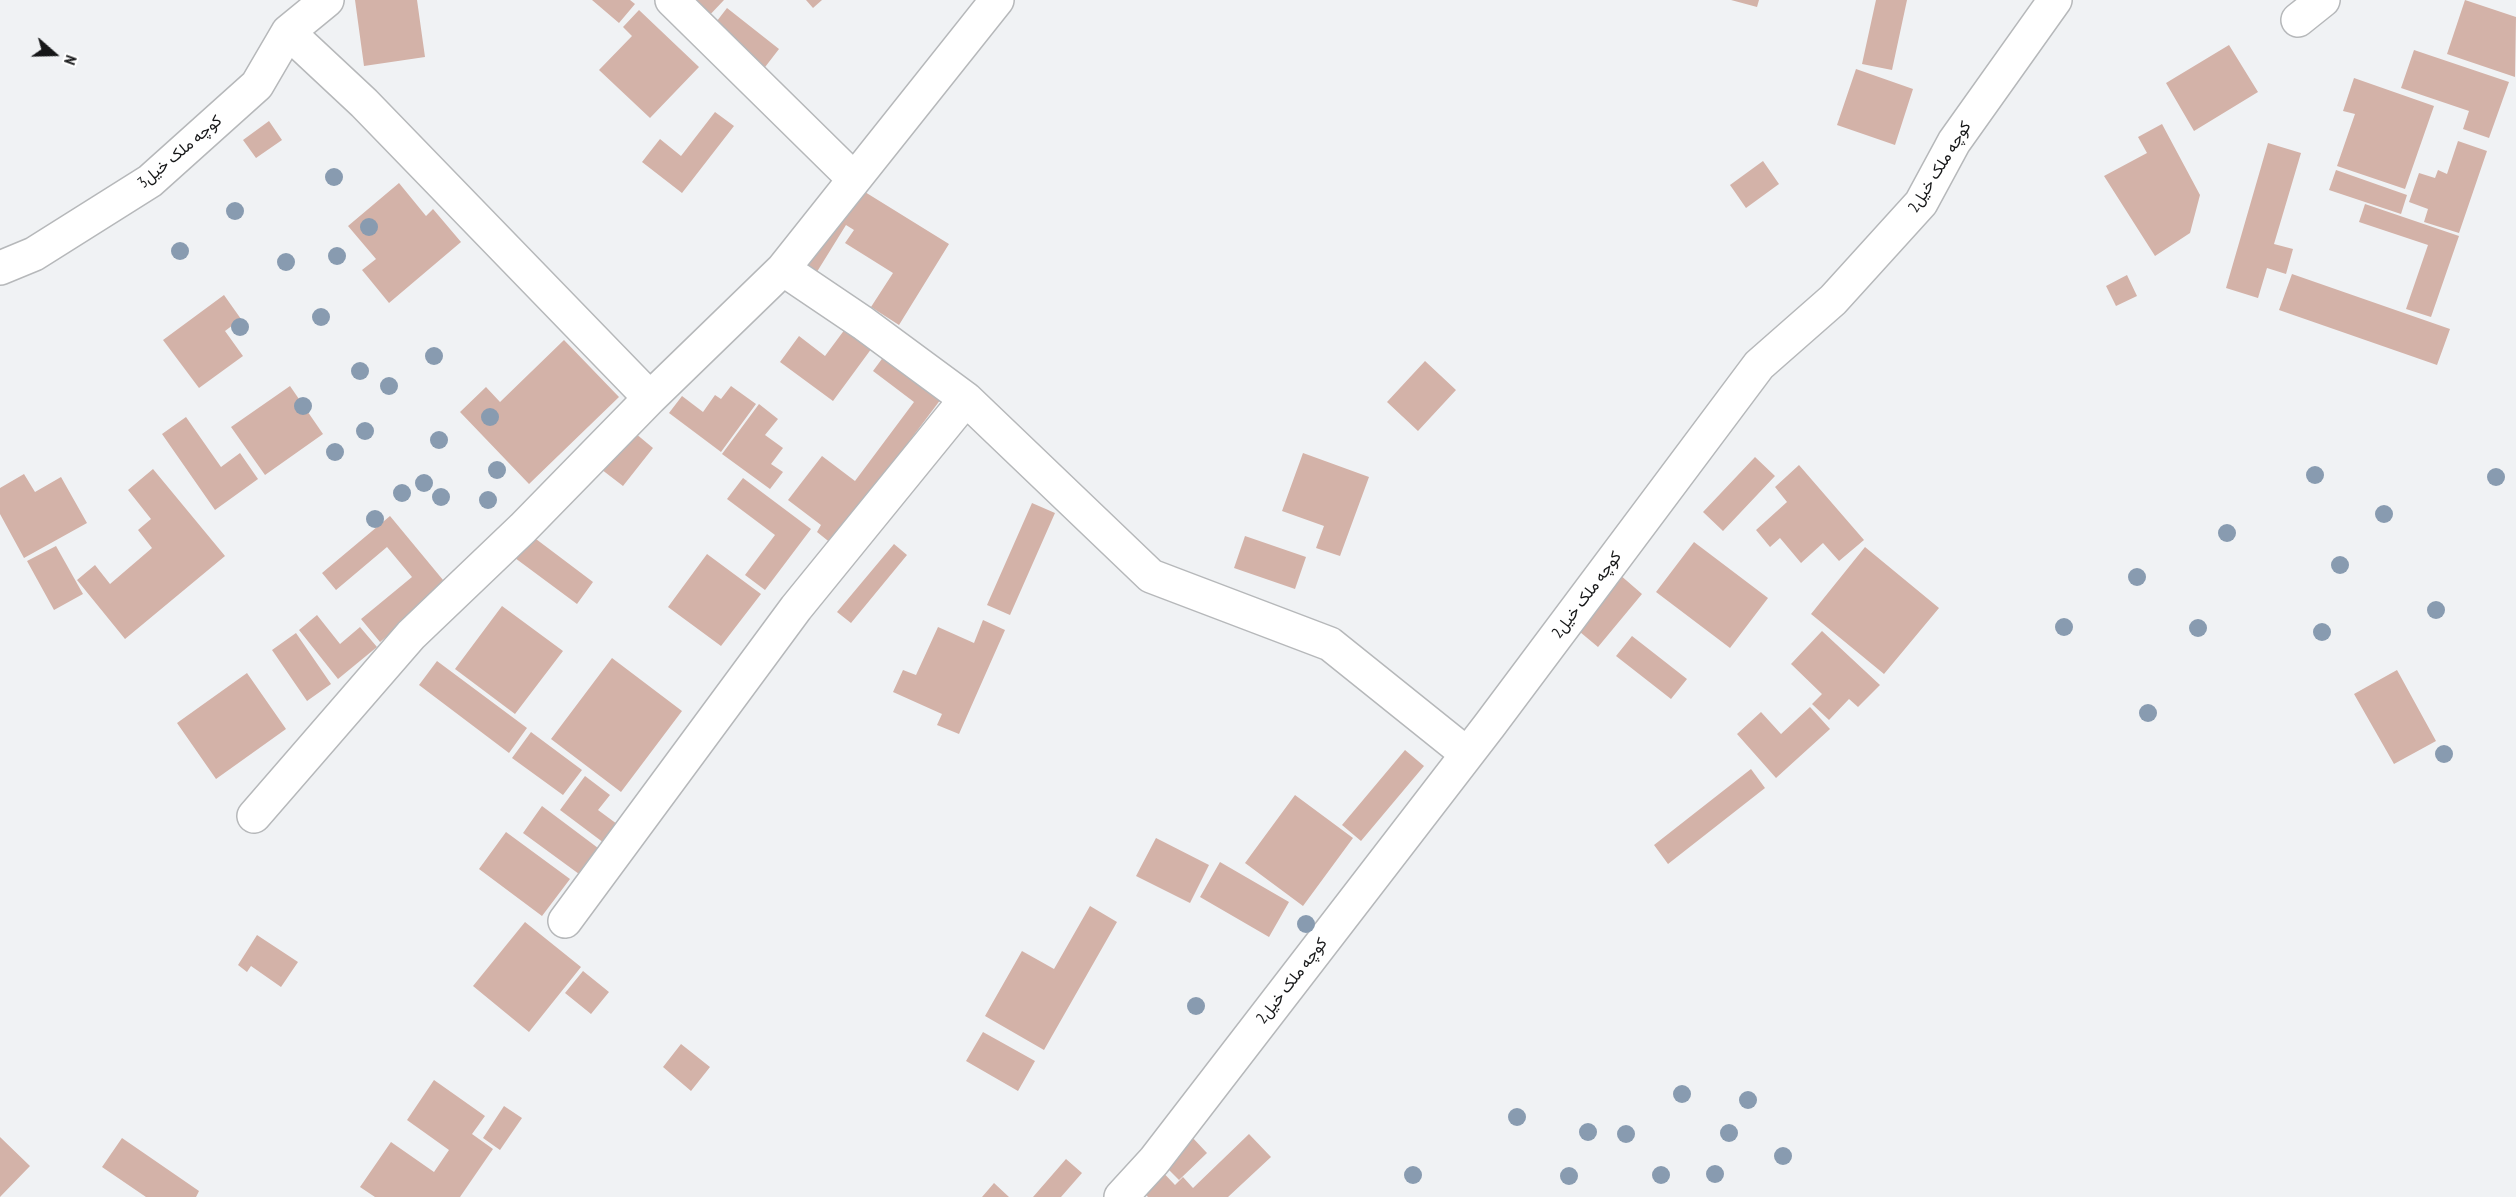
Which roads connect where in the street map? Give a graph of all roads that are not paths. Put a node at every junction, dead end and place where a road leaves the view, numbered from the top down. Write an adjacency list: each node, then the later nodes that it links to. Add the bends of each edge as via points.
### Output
1 (327, 0): 7 (street, کوچه ملک خیل3)
2 (672, 0): 8 (street)
3 (996, 0): 8 (street)
4 (2055, 0): 13 (street, کوچه ملک خیل2, via 1954,142 1921,203 1833,300 1759,365)
5 (2323, 0): 6 (street)
6 (2298, 20)
7 (288, 32): 9 (street, کوچه ملک خیل3, via 257,85 150,181 34,254); 11 (street, via 364,103)
8 (854, 179): 10 (street)
9 (0, 268)
10 (783, 269): 11 (street); 12 (street)
11 (650, 398): 14 (street, via 411,635)
12 (966, 399): 13 (street, via 1151,576 1330,644); 15 (street, via 796,608)
13 (1467, 754): 16 (street, کوچه ملک خیل2, via 1154,1161)
14 (254, 816)
15 (565, 921)
16 (1121, 1197)

